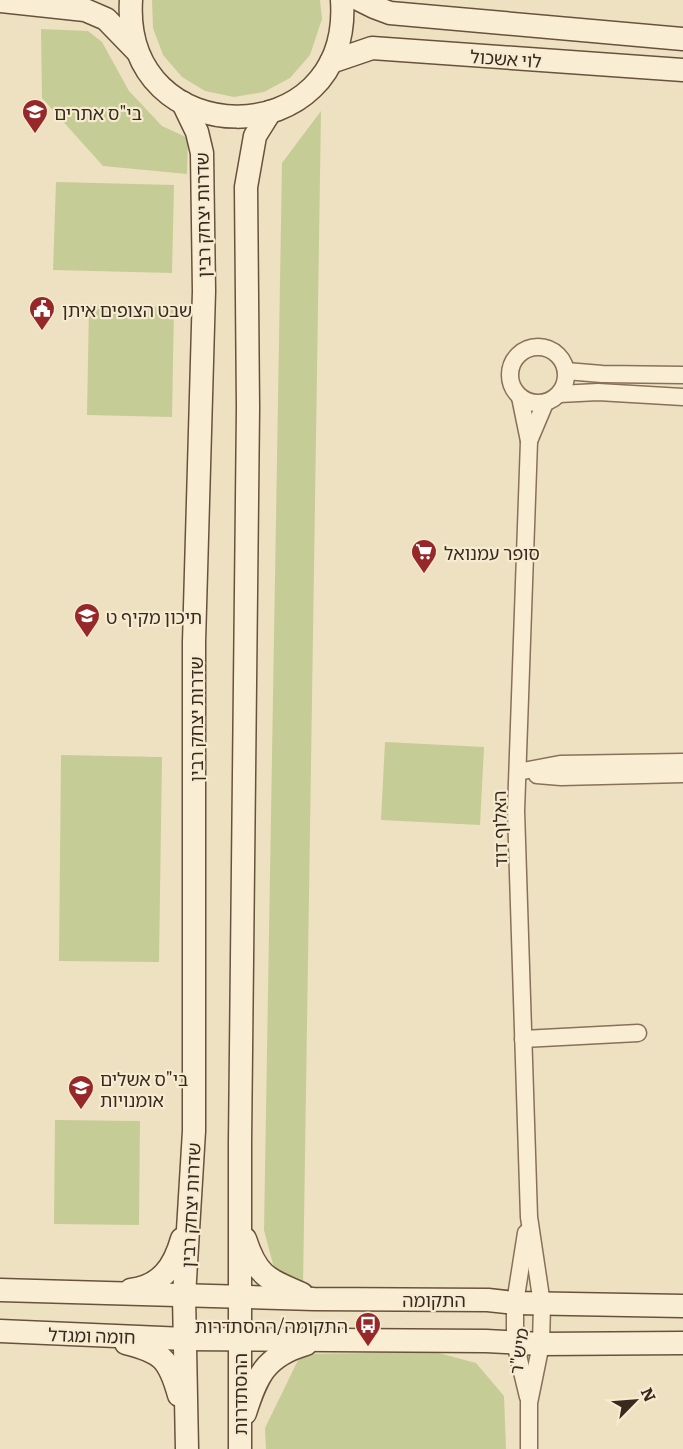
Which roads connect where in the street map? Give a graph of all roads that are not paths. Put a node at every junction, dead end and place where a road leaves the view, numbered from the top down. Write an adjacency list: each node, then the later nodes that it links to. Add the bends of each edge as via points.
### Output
1 (131, 0): 6 (main road, via 130,20)
2 (342, 0): 7 (main road, via 340,39)
3 (360, 0): 5 (main road, לוי אשכול, via 390,13)
4 (0, 1): 6 (main road, via 85,10 106,20)
5 (683, 39)
6 (137, 50): 9 (main road, via 150,74 168,94)
7 (331, 62): 8 (main road, לוי אשכול, via 372,48); 10 (main road, via 304,95)
8 (680, 71)
9 (183, 103): 10 (main road, via 226,118); 22 (main road, שדרות יצחק רבין, via 202,153 204,291 194,642 194,1131)
10 (270, 112): 24 (main road, via 255,136 246,187 248,408)
11 (566, 371): 12 (street); 13 (street, via 552,350 526,348 509,371 513,390); 15 (street, via 564,387)
12 (683, 375)
13 (520, 397): 15 (street, via 527,402); 16 (street, האלוף דוד)
14 (683, 397): 15 (street, via 598,392)
15 (552, 398): 16 (street, האלוף דוד)
16 (529, 441): 18 (street, האלוף דוד)
17 (683, 762): 18 (street, via 560,765)
18 (518, 772): 19 (street, via 561,777); 21 (street, האלוף דוד)
19 (683, 774)
20 (638, 1033): 21 (street)
21 (523, 1039): 23 (street, האלוף דוד)
22 (189, 1215): 26 (main road, via 177,1258 167,1271 142,1288); 27 (main road, שדרות יצחק רבין)
23 (529, 1217): 30 (street, האלוף דוד); 31 (street, האלוף דוד)
24 (240, 1226): 28 (main road); 29 (main road, via 256,1267 269,1280)
25 (0, 1290): 26 (main road)
26 (112, 1293): 27 (main road)
27 (184, 1296): 28 (main road, התקומה); 35 (main road, שדרות יצחק רבין)
28 (241, 1297): 29 (main road, התקומה); 36 (main road)
29 (314, 1299): 30 (main road, התקומה)
30 (515, 1303): 31 (main road, התקומה); 38 (street, האלוף דוד)
31 (542, 1304): 32 (main road, התקומה); 40 (street, מיש"ר)
32 (682, 1305)
33 (0, 1331): 34 (main road, חומה ומגדל)
34 (94, 1335): 35 (main road, חומה ומגדל); 43 (main road, via 143,1348 163,1358 173,1372)
35 (185, 1339): 36 (main road); 43 (main road)
36 (239, 1339): 37 (main road); 42 (main road, ההסתדרות)
37 (324, 1339): 38 (main road); 42 (main road, via 289,1349 260,1372)
38 (514, 1343): 40 (main road); 41 (street, מיש"ר)
39 (683, 1343): 40 (main road)
40 (541, 1344): 41 (street, מיש"ר)
41 (530, 1403): 44 (street, מיש"ר)
42 (240, 1439)
43 (187, 1443)
44 (529, 1449)

